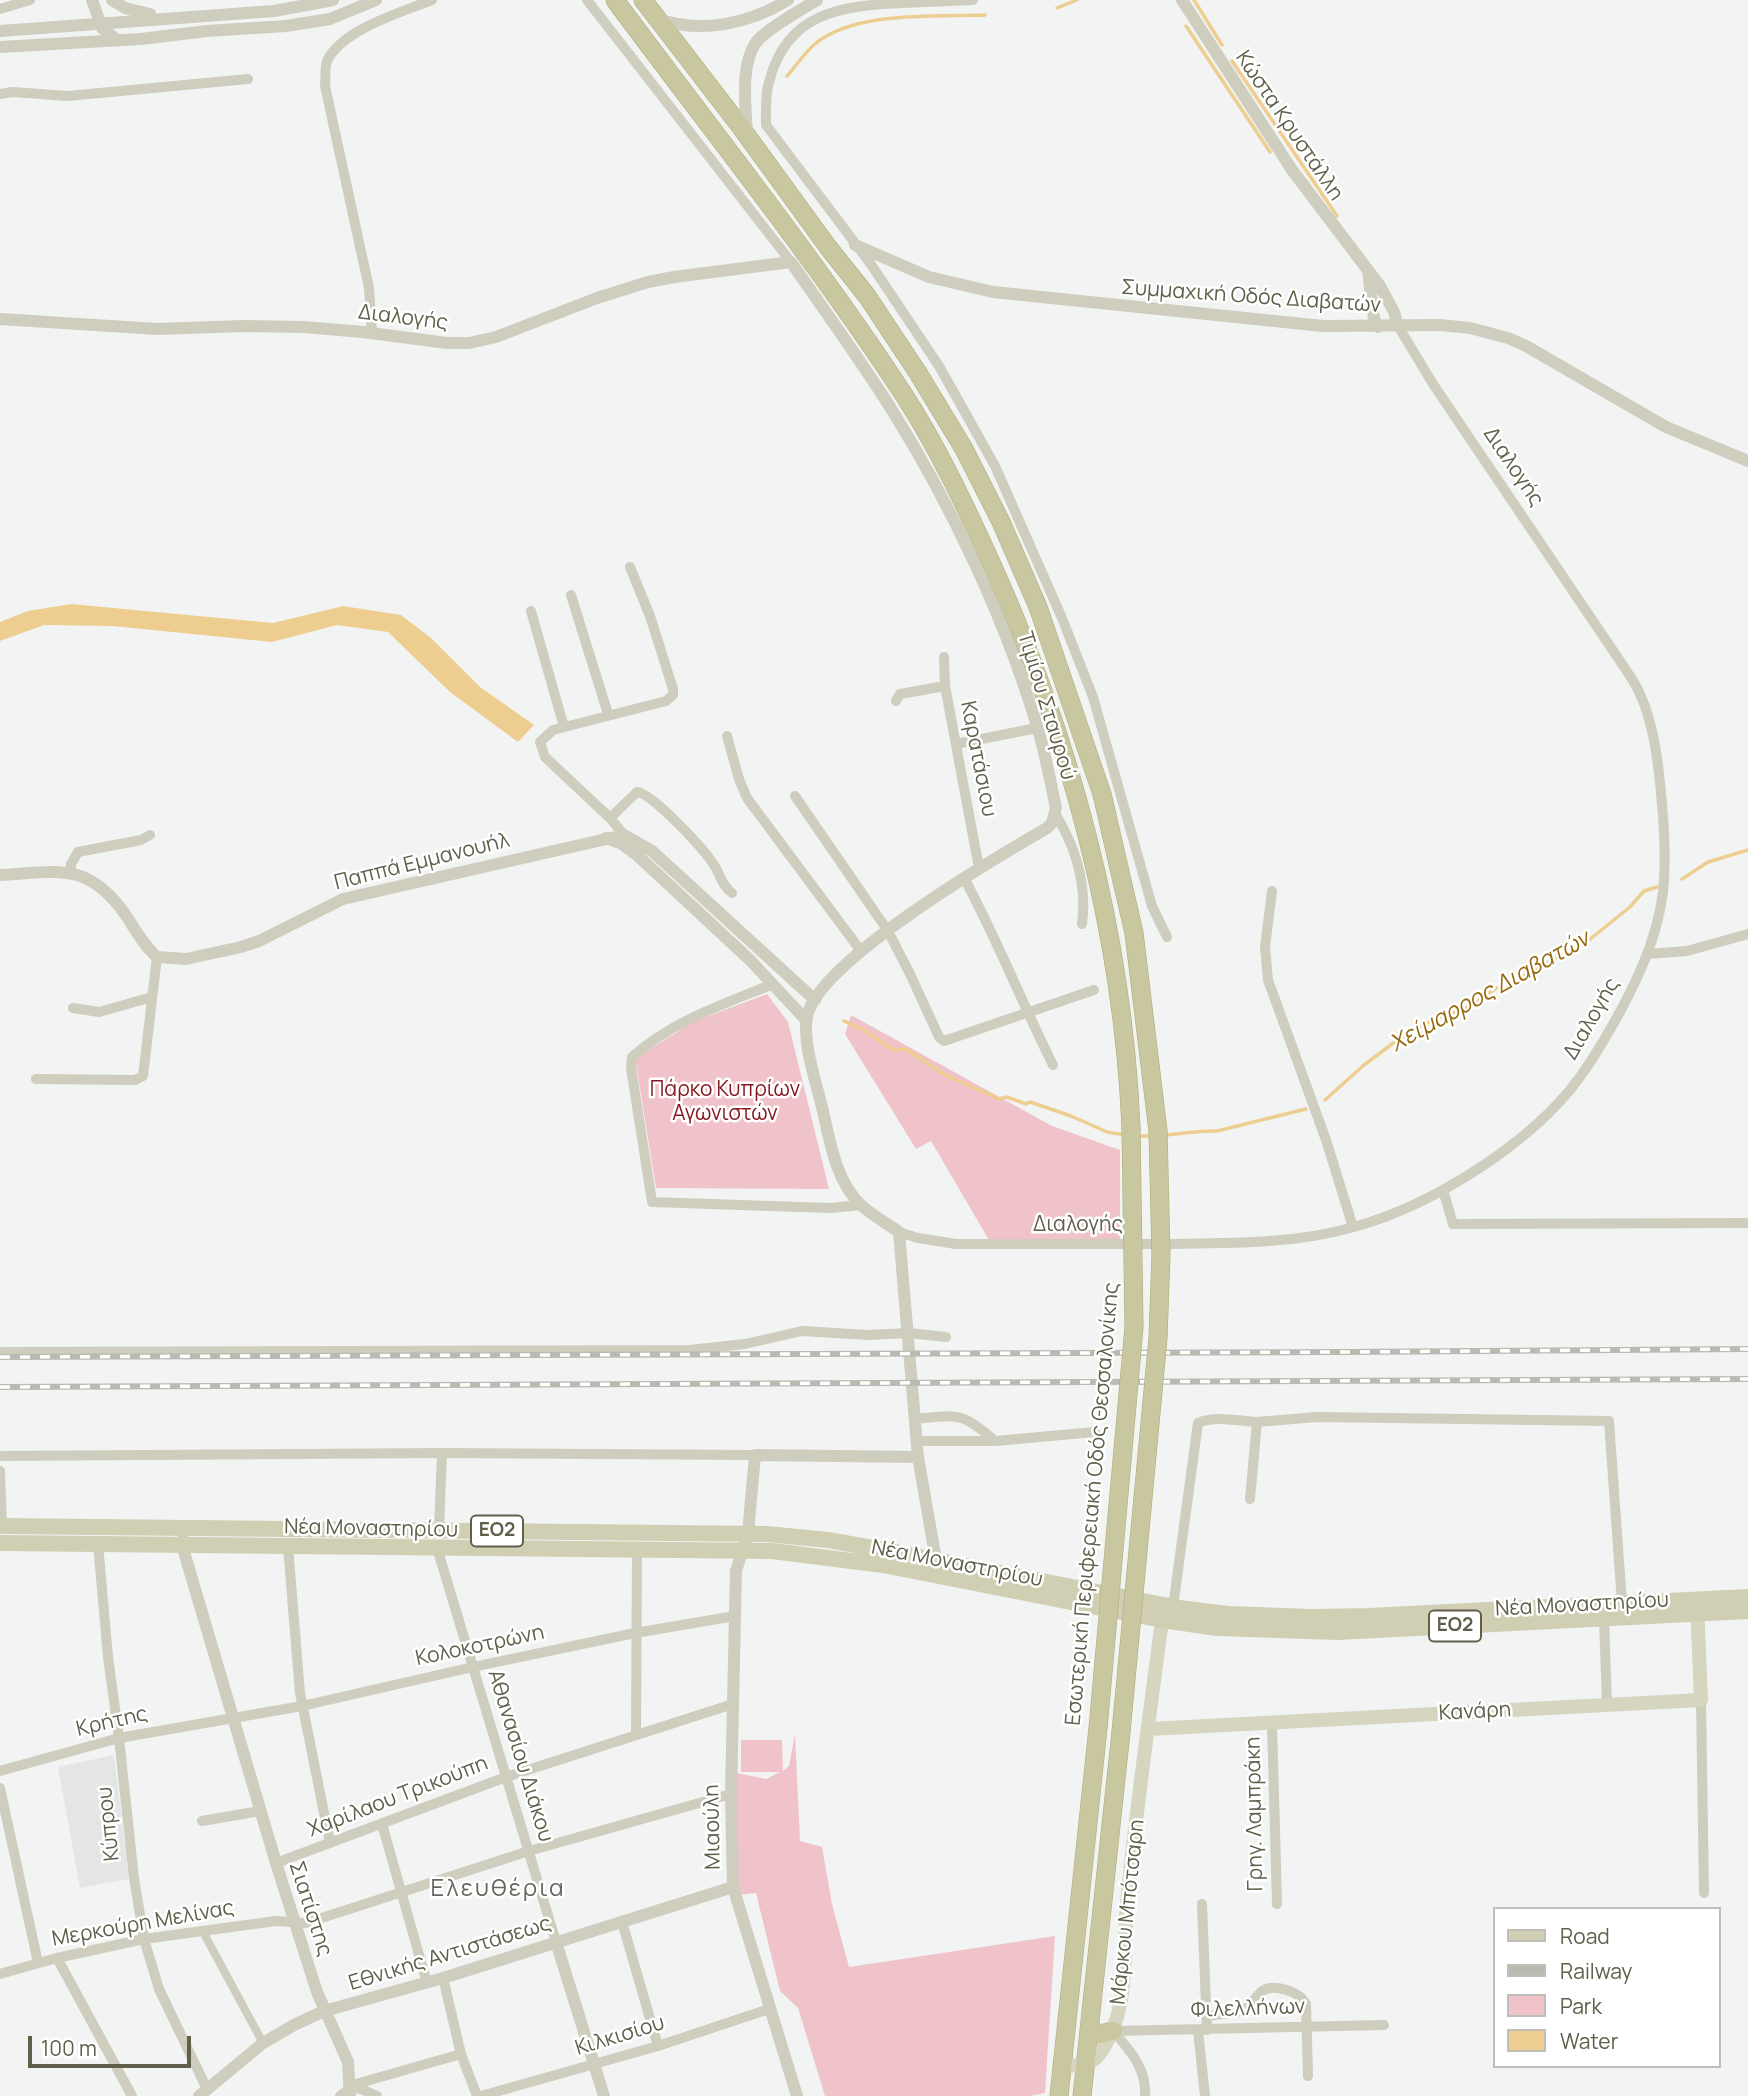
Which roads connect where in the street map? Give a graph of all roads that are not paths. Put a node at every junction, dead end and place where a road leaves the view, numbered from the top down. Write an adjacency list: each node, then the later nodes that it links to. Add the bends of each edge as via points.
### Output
1 (30, 0): 14 (street)
2 (111, 0): 15 (street, via 137,13); 18 (street, via 114,8)
3 (333, 0): 15 (street, via 274,11)
4 (376, 0): 18 (street, via 330,19 286,26)
5 (432, 0): 30 (street, via 338,43 326,62 325,86 369,288)
6 (587, 0): 25 (street)
7 (615, 0): 159 (highway, Εσωτερική Περιφερειακή Οδός Θεσσαλονίκης, bridge, via 827,284 940,458 1014,612 1055,722 1091,852 1115,971 1130,1094 1134,1327)
8 (643, 0): 16 (highway)
9 (788, 0): 16 (street, via 765,13 721,25 684,27)
10 (817, 0): 23 (street, via 755,42 745,81)
11 (973, 0): 24 (street, via 855,6 824,14 804,26 778,59 768,82 766,125)
12 (1182, 0): 26 (street, Κώστα Κρυστάλλη, via 1292,170)
13 (93, 3): 17 (street, via 91,14); 18 (street)
14 (0, 9)
15 (174, 19): 18 (street)
16 (658, 19): 23 (highway)
17 (77, 25): 18 (street); 19 (street)
18 (109, 29): 20 (street, via 91,42)
19 (0, 31)
20 (0, 47)
21 (248, 79): 22 (street, via 68,96)
22 (0, 94)
23 (747, 135): 151 (highway, bridge, via 867,296 918,373 1001,522 1038,607 1084,736 1134,933 1158,1130 1158,1338)
24 (855, 245): 29 (street, Συμμαχική Οδός Διαβατών, via 929,277 993,292 1303,324); 58 (street, via 939,366 995,466 1093,697 1153,905)
25 (791, 262): 30 (street, Διαλογής, via 649,282 477,341 447,343); 40 (street, Τιμίου Σταυρού, via 891,408 946,505 983,582)
26 (1368, 271): 28 (street, Κώστα Κρυστάλλη); 29 (street, Κώστα Κρυστάλλη)
27 (0, 319): 30 (street, Διαλογής, via 158,329 303,327)
28 (1398, 326): 29 (street, Συμμαχική Οδός Διαβατών); 31 (street, Συμμαχική Οδός Διαβατών, via 1470,328 1508,338 1666,427); 60 (street, Διαλογής, via 1642,697 1661,788 1665,849 1661,904)
29 (1378, 327)
30 (372, 333)
31 (1748, 461)
32 (630, 567): 38 (street, via 673,695 666,701)
33 (570, 595): 38 (street)
34 (531, 611): 39 (street)
35 (944, 657): 36 (street, Καρατάσιου)
36 (945, 686): 37 (street, via 900,694); 42 (street, Καρατάσιου)
37 (896, 701)
38 (608, 714): 39 (street)
39 (564, 726): 45 (street, via 545,736 540,749)
40 (1037, 728): 42 (street); 44 (street, Τιμίου Σταυρού)
41 (727, 736): 59 (street, via 747,798)
42 (956, 744): 49 (street, Καρατάσιου)
43 (795, 796): 56 (street)
44 (1056, 815): 49 (street, via 1047,828); 55 (street, via 1069,837 1083,885)
45 (610, 818): 47 (street); 54 (street, via 638,792 646,794 711,860)
46 (150, 835): 50 (street, via 78,852)
47 (624, 835): 48 (street, Παππά Εμμανουήλ); 65 (street, via 652,852)
48 (606, 838): 61 (street, Παππά Εμμανουήλ, via 343,900 241,947 186,959); 62 (street, via 638,856)
49 (979, 868): 52 (street)
50 (71, 874): 51 (street); 61 (street, via 102,886)
51 (0, 875)
52 (964, 878): 56 (street); 67 (street)
53 (1272, 891): 74 (street, via 1265,947 1268,980)
54 (732, 893)
55 (1082, 924)
56 (888, 932): 59 (street); 67 (street, via 944,1041)
57 (1748, 934): 60 (street, via 1687,951)
58 (1167, 937)
59 (861, 951): 65 (street)
60 (1648, 954): 71 (street, Διαλογής, via 1611,1027 1568,1091 1516,1142)
61 (158, 957): 64 (street)
62 (773, 984): 68 (street); 72 (street, via 679,1024 632,1057 652,1202)
63 (1094, 990): 67 (street)
64 (152, 997): 66 (street, via 99,1012); 70 (street, via 140,1078)
65 (815, 1000): 68 (street)
66 (73, 1008)
67 (1026, 1011): 69 (street)
68 (806, 1020): 72 (street, via 832,1147 844,1182)
69 (1053, 1065)
70 (36, 1079)
71 (1443, 1190): 73 (street, via 1453,1224); 74 (street, Διαλογής)
72 (860, 1205): 75 (street)
73 (1748, 1223)
74 (1353, 1227): 75 (street, Διαλογής, via 1293,1240 1181,1244 956,1244)
75 (899, 1232): 76 (street)
76 (908, 1333): 77 (street); 78 (street, via 802,1331 734,1346 689,1350); 79 (street)
77 (946, 1337)
78 (0, 1352)
79 (915, 1419): 82 (street); 83 (street, via 962,1418)
80 (1257, 1422): 89 (street); 103 (street, via 1317,1417 1609,1421); 104 (street, via 1221,1419 1198,1423)
81 (1095, 1432): 83 (street)
82 (916, 1441): 83 (street); 87 (street)
83 (995, 1441)
84 (442, 1453): 85 (street); 86 (street); 92 (street)
85 (755, 1455): 87 (street); 93 (street, Μιαούλη)
86 (0, 1456)
87 (918, 1457): 101 (street)
88 (0, 1471): 90 (street)
89 (1250, 1499)
90 (1, 1526): 91 (main road, ΕΟ2)
91 (183, 1527): 92 (main road, Νέα Μοναστηρίου / ΕΟ2); 96 (street, Σιατίστης)
92 (439, 1530): 93 (main road, Νέα Μοναστηρίου / ΕΟ2)
93 (748, 1533): 100 (street, Μιαούλη); 101 (main road, Νέα Μοναστηρίου / ΕΟ2, via 828,1540)
94 (0, 1543): 95 (main road, ΕΟ2)
95 (98, 1544): 96 (main road, ΕΟ2); 120 (street, Κύπρου)
96 (182, 1545): 97 (main road, Νέα Μοναστηρίου / ΕΟ2); 116 (street, Σιατίστης)
97 (288, 1547): 98 (main road, Νέα Μοναστηρίου / ΕΟ2); 115 (street)
98 (437, 1548): 99 (main road, Νέα Μοναστηρίου / ΕΟ2); 111 (street, Αθανασίου Διάκου)
99 (637, 1549): 100 (main road, Νέα Μοναστηρίου / ΕΟ2); 110 (street)
100 (743, 1550): 107 (street, Μιαούλη, via 736,1569); 109 (main road, Νέα Μοναστηρίου / ΕΟ2, via 883,1565)
101 (936, 1560): 104 (main road, Νέα Μοναστηρίου / ΕΟ2)
102 (1748, 1597): 105 (main road, Νέα Μοναστηρίου / ΕΟ2)
103 (1622, 1603): 104 (main road, Νέα Μοναστηρίου / ΕΟ2, via 1330,1617 1239,1615); 105 (main road, Νέα Μοναστηρίου / ΕΟ2)
104 (1173, 1607)
105 (1697, 1607): 106 (main road, Νέα Μοναστηρίου / ΕΟ2); 108 (main road, Νέα Μοναστηρίου / ΕΟ2); 112 (main road)
106 (1748, 1611)
107 (735, 1616): 110 (street, Κολοκοτρώνη); 113 (street, Μιαούλη)
108 (1604, 1619): 109 (main road, Νέα Μοναστηρίου / ΕΟ2, via 1306,1632); 114 (street)
109 (1161, 1620): 118 (main road, Μάρκου Μπότσαρη)
110 (635, 1633): 111 (street, Κολοκοτρώνη); 119 (street)
111 (473, 1667): 115 (street, Κολοκοτρώνη); 122 (street, Αθανασίου Διάκου)
112 (1701, 1700): 114 (main road, Κανάρη); 133 (street)
113 (733, 1704): 119 (street, Χαρίλαου Τρικούπη); 124 (street, Μιαούλη)
114 (1607, 1704): 117 (main road, Κανάρη)
115 (302, 1706): 116 (street, Κολοκοτρώνη); 128 (street)
116 (235, 1718): 120 (street, Κρήτης); 125 (street, Σιατίστης)
117 (1272, 1723): 118 (main road, Κανάρη); 135 (street, Γρηγ. Λαμπράκη)
118 (1149, 1729): 153 (main road, Μάρκου Μπότσαρη, via 1127,1904 1123,1994)
119 (636, 1734): 122 (street, Χαρίλαου Τρικούπη)
120 (120, 1738): 121 (street, Κρήτης); 139 (street, Κύπρου)
121 (0, 1771)
122 (506, 1777): 127 (street, Χαρίλαου Τρικούπη); 129 (street, Αθανασίου Διάκου)
123 (0, 1788): 142 (street)
124 (731, 1794): 129 (street, Μερκούρη Μελίνας); 131 (street, Μιαούλη)
125 (260, 1811): 126 (street); 130 (street, Σιατίστης)
126 (202, 1822)
127 (382, 1824): 128 (street, Χαρίλαου Τρικούπη); 132 (street)
128 (330, 1843): 130 (street, Χαρίλαου Τρικούπη)
129 (529, 1851): 132 (street, Μερκούρη Μελίνας); 140 (street, Αθανασίου Διάκου)
130 (276, 1863): 137 (street, Σιατίστης)
131 (733, 1887): 136 (street, Εθνικής Αντιστάσεως); 146 (street, Μιαούλη)
132 (401, 1893): 137 (street, Μερκούρη Μελίνας); 145 (street)
133 (1704, 1893)
134 (1202, 1904): 148 (street)
135 (1276, 1904)
136 (622, 1922): 140 (street, Εθνικής Αντιστάσεως); 155 (street)
137 (295, 1924): 138 (street, Μερκούρη Μελίνας, via 276,1921); 147 (street, Σιατίστης)
138 (202, 1930): 139 (street, Μερκούρη Μελίνας); 154 (street)
139 (144, 1939): 141 (street, Μερκούρη Μελίνας); 161 (street, Κύπρου, via 159,1989)
140 (556, 1942): 144 (street, Εθνικής Αντιστάσεως); 157 (street, Αθανασίου Διάκου)
141 (57, 1958): 142 (street, Μερκούρη Μελίνας); 163 (street)
142 (38, 1963): 143 (street, Μερκούρη Μελίνας)
143 (0, 1974)
144 (443, 1978): 145 (street, Εθνικής Αντιστάσεως); 156 (street)
145 (427, 1983): 147 (street, Εθνικής Αντιστάσεως)
146 (769, 2009): 155 (street, Κιλκισίου); 167 (street, Μιαούλη)
147 (324, 2011): 154 (street, Εθνικής Αντιστάσεως); 162 (street, Σιατίστης, via 347,2058)
148 (1207, 2015): 150 (street, via 1242,2011 1271,1988 1302,1998); 152 (street)
149 (1384, 2025): 150 (street, Φιλελλήνων)
150 (1308, 2027): 152 (street, Φιλελλήνων); 160 (street)
151 (1090, 2029): 153 (highway, via 1100,2034); 158 (highway)
152 (1203, 2030): 153 (street, Φιλελλήνων); 171 (street)
153 (1113, 2031): 158 (main road, Μάρκου Μπότσαρη, via 1098,2056); 170 (street, via 1138,2063 1145,2078)
154 (263, 2043): 161 (street, Εθνικής Αντιστάσεως)
155 (659, 2046): 157 (street, Κιλκισίου)
156 (461, 2054): 162 (street); 165 (street)
157 (594, 2065): 165 (street, Κιλκισίου); 166 (street, Αθανασίου Διάκου)
158 (1086, 2065): 159 (main road); 169 (highway)
159 (1062, 2066): 168 (highway, Εσωτερική Περιφερειακή Οδός Θεσσαλονίκης)
160 (1308, 2076)
161 (203, 2092)
162 (347, 2093): 164 (street, via 361,2088)
163 (132, 2096)
164 (377, 2096)
165 (479, 2096)
166 (604, 2096)
167 (797, 2096)
168 (1059, 2096)
169 (1082, 2096)
170 (1145, 2096)
171 (1205, 2096)

